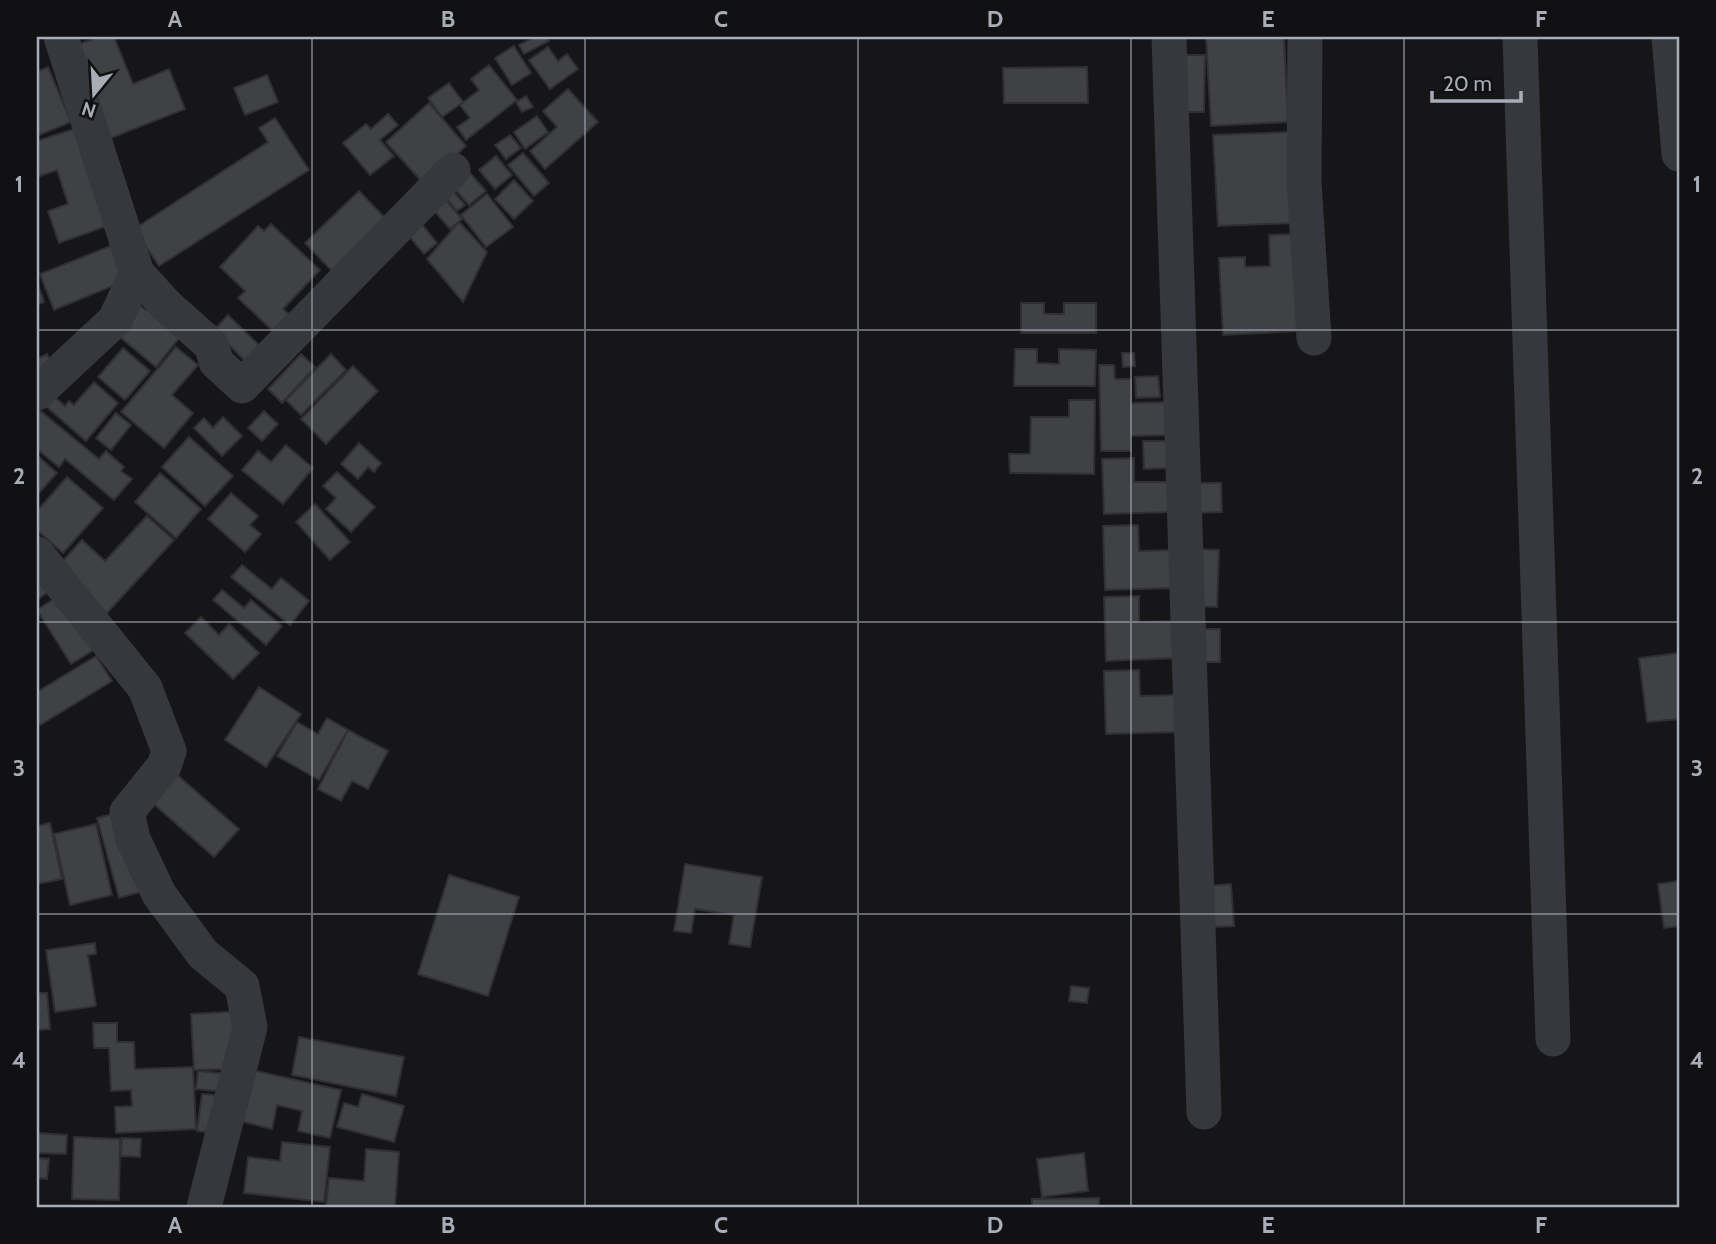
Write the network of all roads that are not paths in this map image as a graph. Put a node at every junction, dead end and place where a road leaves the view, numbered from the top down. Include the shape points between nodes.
1 (61, 37) edge
2 (1169, 37) edge
3 (1305, 37) edge
4 (1520, 37) edge
5 (1669, 37) edge
6 (1679, 154) edge
7 (453, 170) dead end
8 (137, 273) junction
9 (1314, 338) dead end
10 (37, 393) edge
11 (37, 554) edge
12 (1552, 1039) dead end
13 (1204, 1112) dead end
14 (204, 1207) edge

1 - 8 street
2 - 13 street
3 - 9 street via 1304,182
4 - 12 street
5 - 6 street
7 - 8 street via 242,386 216,362 212,346
8 - 10 street via 115,320
11 - 14 street via 145,688 169,751 164,766 127,812 133,838 159,894 203,954 242,986 250,1027

